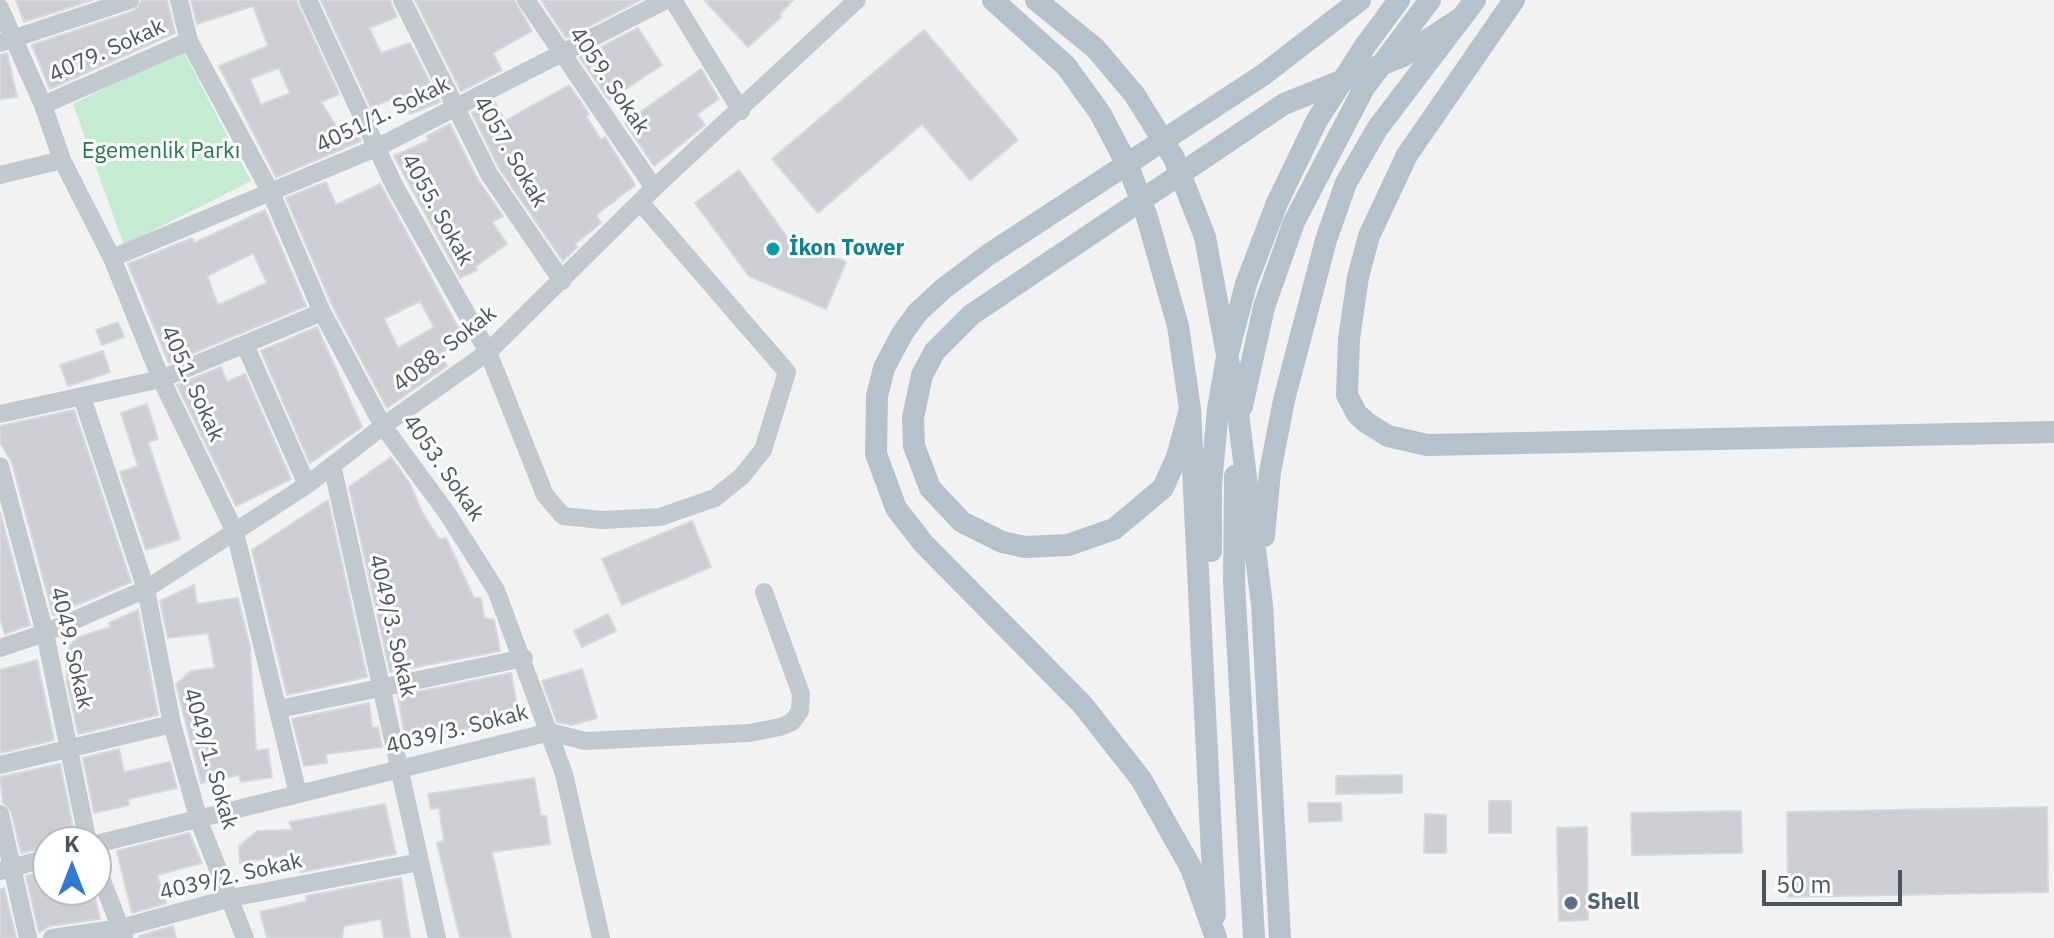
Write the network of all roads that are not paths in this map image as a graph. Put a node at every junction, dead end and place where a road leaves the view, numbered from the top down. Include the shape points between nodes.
1 (130, 0) edge
2 (179, 0) edge
3 (308, 0) edge
4 (402, 0) edge
5 (526, 0) edge
6 (666, 0) edge
7 (673, 0) edge
8 (857, 0) edge
9 (993, 0) edge
10 (1036, 0) edge
11 (1360, 0) edge
12 (1399, 0) edge
13 (1430, 0) edge
14 (1514, 0) edge
15 (0, 8) edge
16 (1468, 9) edge
17 (189, 41) junction
18 (8, 42) edge
19 (562, 55) junction
20 (43, 105) junction
21 (455, 107) junction
22 (741, 111) junction
23 (376, 148) junction
24 (62, 160) junction
25 (0, 175) edge
26 (654, 188) junction
27 (271, 193) junction
28 (640, 202) junction
29 (112, 258) junction
30 (562, 281) junction
31 (322, 312) junction
32 (245, 345) junction
33 (488, 352) junction
34 (161, 379) junction
35 (82, 397) junction
36 (1190, 409) junction
37 (0, 414) edge
38 (383, 426) junction
39 (2054, 432) edge
40 (332, 465) junction
41 (0, 466) edge
42 (307, 485) junction
43 (235, 532) junction
44 (146, 589) junction
45 (764, 592) dead end
46 (1262, 605) junction
47 (45, 633) junction
48 (0, 648) edge
49 (524, 658) junction
50 (381, 688) junction
51 (279, 709) junction
52 (172, 724) junction
53 (550, 732) junction
54 (68, 746) junction
55 (0, 765) edge
56 (400, 768) junction
57 (298, 794) junction
58 (0, 814) edge
59 (199, 821) junction
60 (85, 826) edge
61 (112, 840) edge
62 (32, 862) edge
63 (420, 862) junction
64 (6, 869) edge
65 (231, 898) junction
66 (112, 906) edge
67 (122, 933) edge
68 (28, 938) edge
69 (52, 938) edge
70 (245, 938) edge
71 (437, 938) edge
72 (601, 938) edge
73 (1216, 938) edge
74 (1230, 938) edge
75 (1254, 938) edge
76 (1280, 938) edge

1 - 18 street
2 - 17 street, 4053. Sokak
3 - 23 street, 4055. Sokak
4 - 21 street, 4057. Sokak
5 - 19 street, 4059. Sokak
6 - 19 street, 4051/1. Sokak
7 - 22 street
8 - 22 street, 4088. Sokak
9 - 36 main road via 1075,76 1129,168 1178,326
10 - 46 main road via 1122,77 1174,158 1198,214 1225,328
11 - 73 main road via 1263,75 968,270 909,324 880,381 876,454 909,528 1082,704 1141,779 1182,849
12 - 74 main road via 1339,84 1294,166 1249,276 1227,357 1211,485
13 - 75 main road via 1364,88 1316,174 1276,266 1244,393 1234,483 1234,582
14 - 39 main road via 1436,109 1374,222 1358,277 1349,339 1347,395 1357,414 1381,433 1427,445
15 - 18 street, 4051. Sokak
16 - 36 main road via 1403,56 1284,104 961,323 922,375 913,418 914,446 923,475 950,513 986,537 1025,547 1068,545 1098,537 1130,518 1163,488
16 - 46 main road via 1361,154 1330,227 1272,457
17 - 20 street, 4079. Sokak
17 - 27 street, 4053. Sokak
18 - 20 street, 4051. Sokak
19 - 21 street, 4051/1. Sokak
19 - 26 street, 4059. Sokak
20 - 24 street, 4051. Sokak
21 - 23 street, 4051/1. Sokak
21 - 30 street, 4057. Sokak via 489,174
22 - 26 street, 4088. Sokak
23 - 27 street, 4051/1. Sokak
23 - 33 street, 4055. Sokak
24 - 25 street
24 - 29 street, 4051. Sokak
26 - 28 street, 4088. Sokak
27 - 29 street, 4051/1. Sokak
27 - 31 street, 4053. Sokak
28 - 30 street, 4088. Sokak
28 - 33 street, 4055. Sokak via 787,372 763,450 742,476 715,498 660,517 563,516 545,495
29 - 34 street, 4051. Sokak
30 - 33 street, 4088. Sokak
31 - 32 street
31 - 38 street, 4053. Sokak
32 - 34 street
32 - 42 street
33 - 38 street, 4088. Sokak
34 - 35 street
34 - 43 street, 4051. Sokak
35 - 37 street
35 - 44 street, 4049/1. Sokak
36 - 73 main road
38 - 40 street, 4088. Sokak
38 - 49 street, 4053. Sokak via 496,590
40 - 42 street, 4088. Sokak
40 - 50 street, 4049/3. Sokak
41 - 47 street, 4049. Sokak
42 - 43 street, 4088. Sokak
43 - 44 street, 4088. Sokak
43 - 51 street, 4051. Sokak
44 - 47 street, 4088. Sokak
44 - 52 street, 4049/1. Sokak
45 - 53 street, 4039/3. Sokak via 801,694 800,711 792,722 749,733 585,741
46 - 76 main road
47 - 48 street, 4088. Sokak
47 - 54 street, 4049. Sokak
49 - 50 street
49 - 53 street, 4053. Sokak
50 - 51 street
50 - 56 street, 4049/3. Sokak
51 - 57 street, 4051. Sokak
52 - 54 street
52 - 59 street, 4049/1. Sokak
53 - 56 street, 4039/3. Sokak
53 - 72 street, 4053. Sokak
54 - 55 street
54 - 60 street, 4049. Sokak
56 - 57 street, 4039/3. Sokak
56 - 63 street, 4049/3. Sokak
57 - 59 street, 4039/3. Sokak
58 - 64 street
59 - 61 street, 4039/3. Sokak
59 - 65 street, 4049/1. Sokak
62 - 64 street
63 - 65 street, 4039/2. Sokak
63 - 71 street, 4049/3. Sokak
64 - 68 street
65 - 67 street, 4039/2. Sokak
65 - 70 street, 4049/1. Sokak
66 - 67 street
67 - 69 street, 4039/2. Sokak

